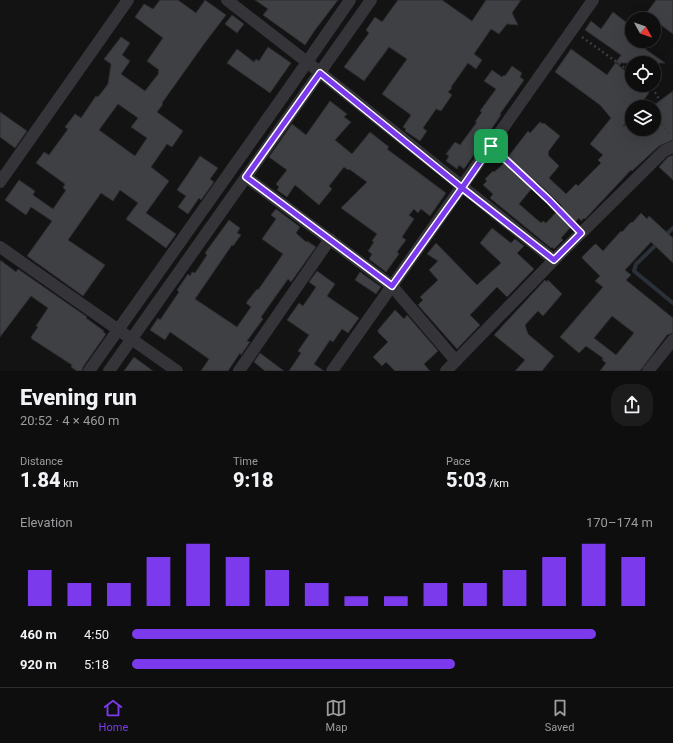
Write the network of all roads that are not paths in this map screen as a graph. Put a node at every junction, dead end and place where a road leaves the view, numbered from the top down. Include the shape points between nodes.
1 (128, 0) edge
2 (227, 0) edge
3 (350, 0) edge
4 (371, 0) edge
5 (593, 0) edge
6 (307, 62) junction
7 (320, 73) junction
8 (673, 147) edge
9 (246, 177) junction
10 (0, 182) edge
11 (462, 188) junction
12 (330, 239) junction
13 (0, 247) edge
14 (554, 260) junction
15 (392, 286) junction
16 (118, 330) junction
17 (131, 339) junction
18 (673, 340) edge
19 (456, 361) junction
20 (90, 371) edge
21 (109, 371) edge
22 (177, 371) edge
23 (239, 371) edge
24 (332, 371) edge
25 (446, 371) edge
26 (648, 371) edge

1 - 10 street
2 - 6 street
3 - 6 street
4 - 7 street
5 - 11 street
6 - 7 street
6 - 16 street
7 - 9 street
7 - 11 street
8 - 14 street via 664,151
9 - 12 street
9 - 17 street
11 - 14 street
11 - 15 street
12 - 15 street
12 - 23 street
13 - 16 street
14 - 19 street
15 - 19 street
15 - 24 street
16 - 17 street
16 - 20 street
17 - 21 street
17 - 22 street
18 - 26 street
19 - 25 street

